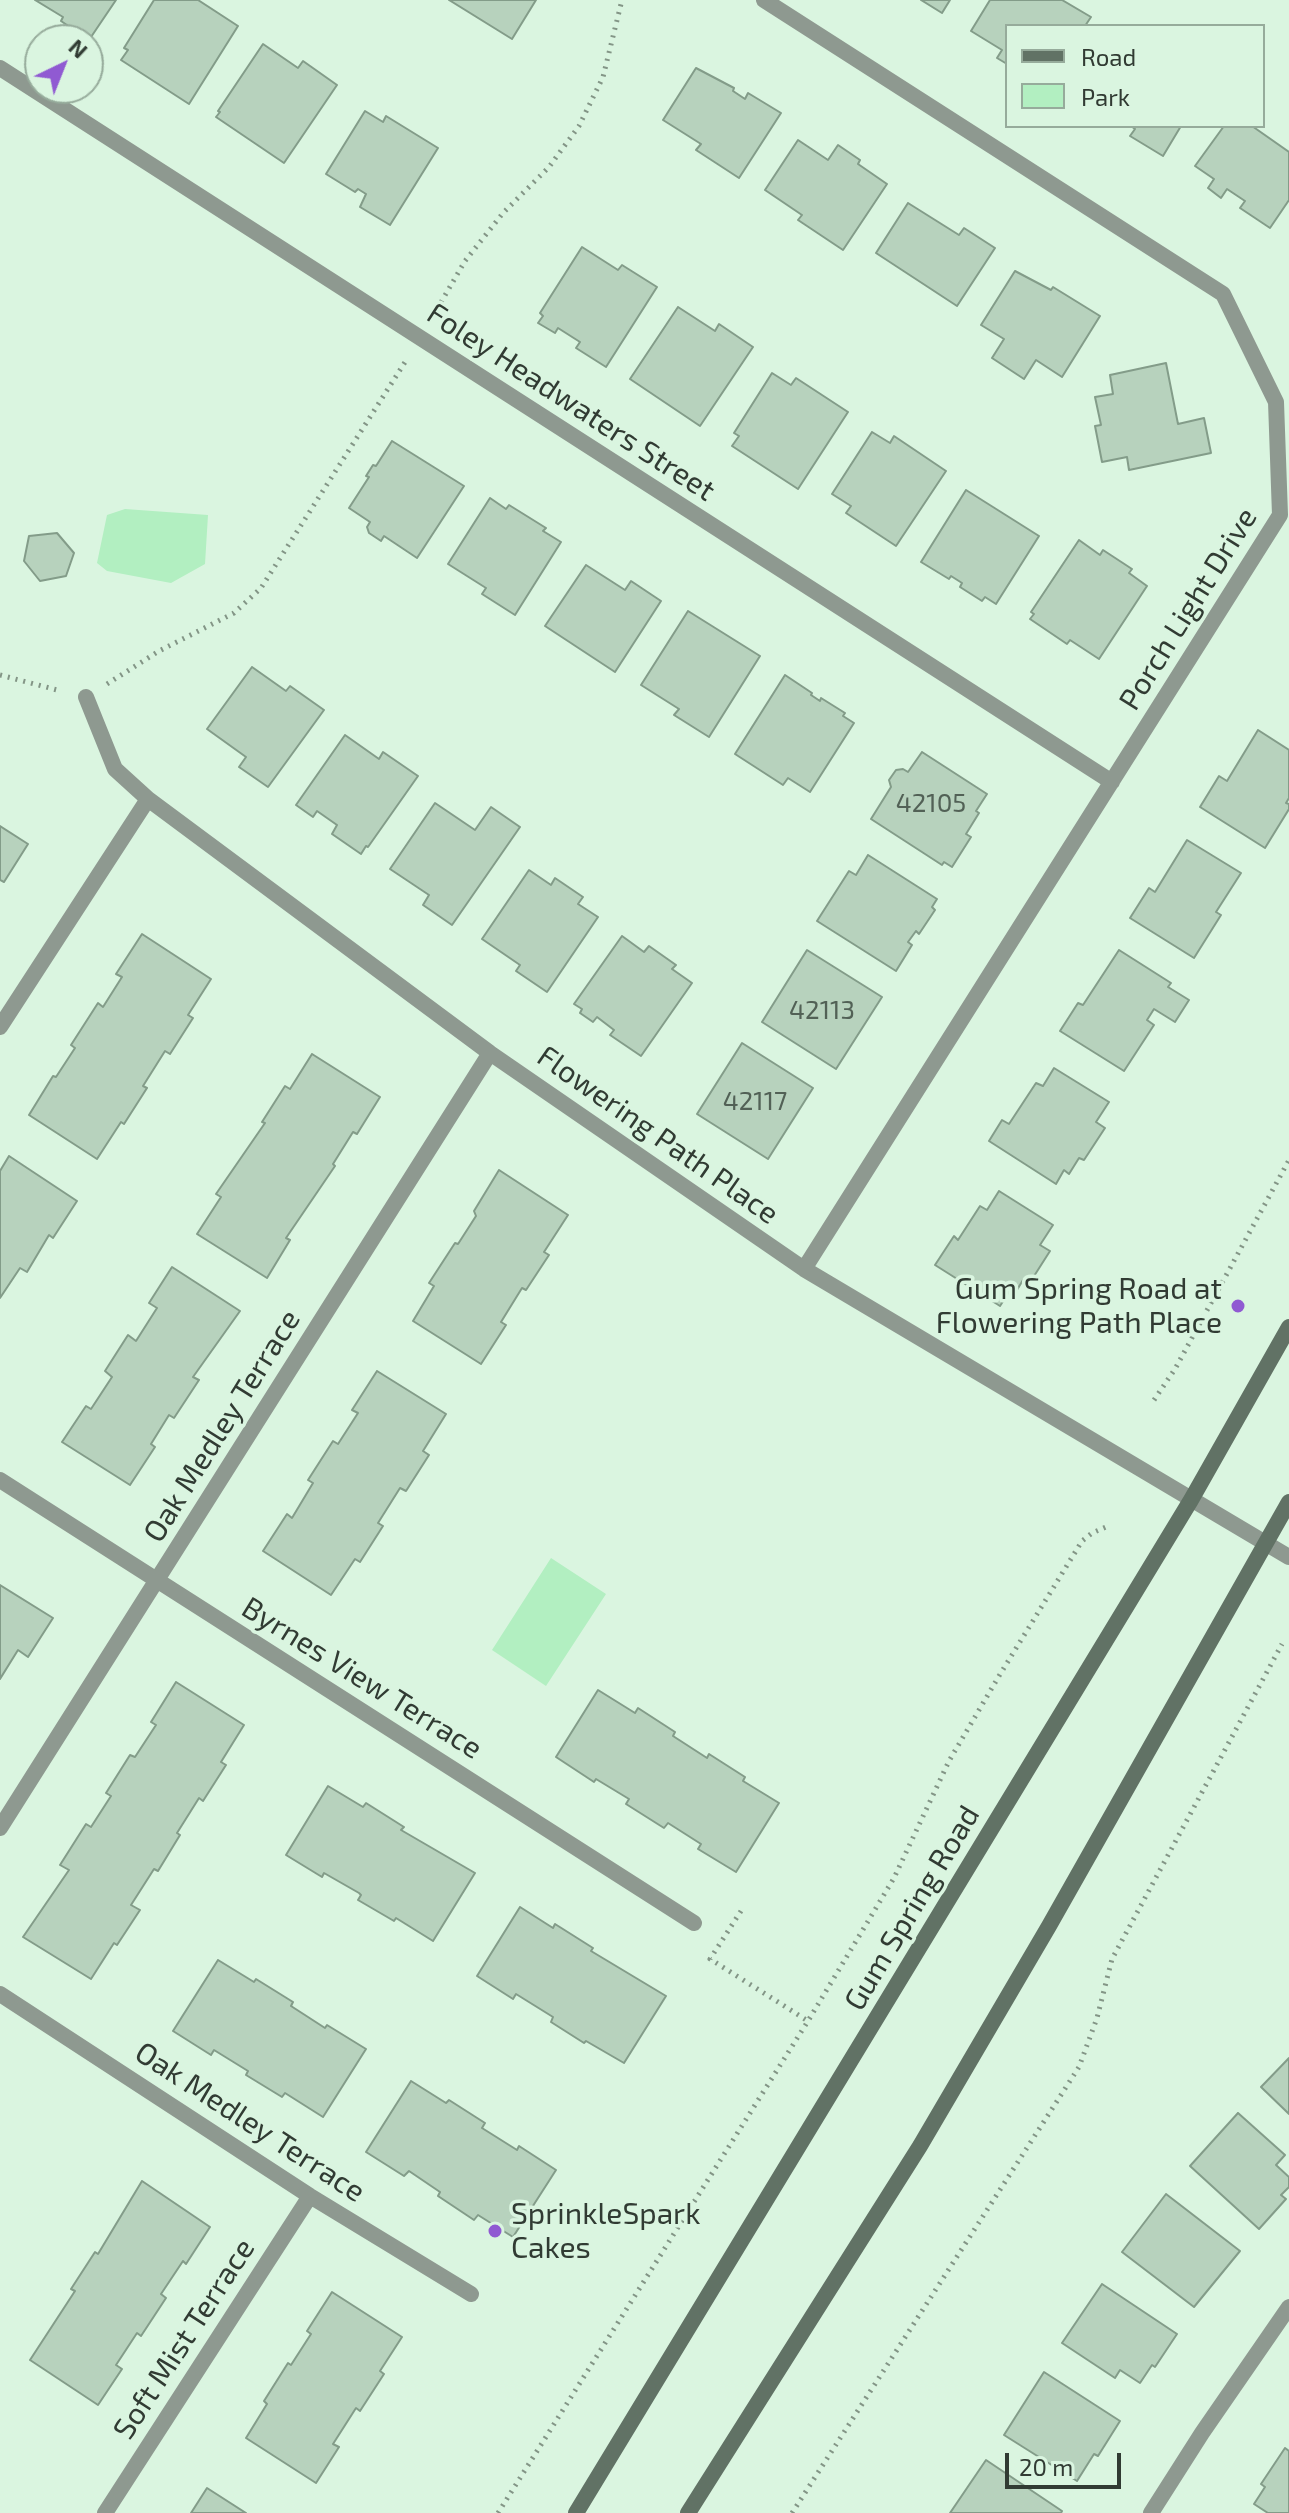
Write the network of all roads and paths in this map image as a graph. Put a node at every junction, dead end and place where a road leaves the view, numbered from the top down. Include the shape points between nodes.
1 (622, 0) edge
2 (764, 0) edge
3 (0, 68) edge
4 (420, 338) junction
5 (0, 675) edge
6 (86, 697) junction
7 (1112, 782) junction
8 (148, 799) junction
9 (0, 1027) edge
10 (490, 1053) junction
11 (1289, 1160) edge
12 (804, 1269) junction
13 (1289, 1327) edge
14 (1154, 1400) dead end
15 (0, 1480) edge
16 (1191, 1500) junction
17 (1289, 1502) edge
18 (1106, 1527) dead end
19 (1265, 1544) junction
20 (1289, 1557) edge
21 (157, 1581) junction
22 (1282, 1644) dead end
23 (0, 1828) edge
24 (741, 1911) dead end
25 (694, 1923) dead end
26 (0, 1994) edge
27 (808, 2021) junction
28 (310, 2196) junction
29 (471, 2294) dead end
30 (1289, 2307) edge
31 (105, 2513) edge
32 (498, 2513) edge
33 (576, 2513) edge
34 (688, 2513) edge
35 (792, 2513) edge
36 (1151, 2513) edge

1 - 4 path via 603,77 579,126 465,261
2 - 7 street, Porch Light Drive via 1223,294 1276,402 1280,515
3 - 4 street, Foley Headwaters Street
4 - 6 path via 261,588 234,613
4 - 7 street, Foley Headwaters Street
5 - 6 path
6 - 8 street, Flowering Path Place via 115,769
7 - 12 street, Porch Light Drive
8 - 9 street
8 - 10 street, Flowering Path Place
10 - 12 street, Flowering Path Place
10 - 21 street, Oak Medley Terrace
11 - 14 path
12 - 16 street, Flowering Path Place
13 - 16 main road, Gum Spring Road
15 - 21 street, Byrnes View Terrace
16 - 19 street, Flowering Path Place
16 - 33 main road, Gum Spring Road
17 - 19 main road
18 - 27 path via 1082,1541 999,1676 949,1761 894,1878
19 - 20 street, Flowering Path Place
19 - 34 main road via 920,2146
21 - 23 street, Oak Medley Terrace
21 - 25 street, Byrnes View Terrace
22 - 35 path via 1112,1959 1079,2067
24 - 27 path via 710,1959
26 - 28 street, Oak Medley Terrace
27 - 32 path
28 - 29 street, Oak Medley Terrace
28 - 31 street, Soft Mist Terrace
30 - 36 street

